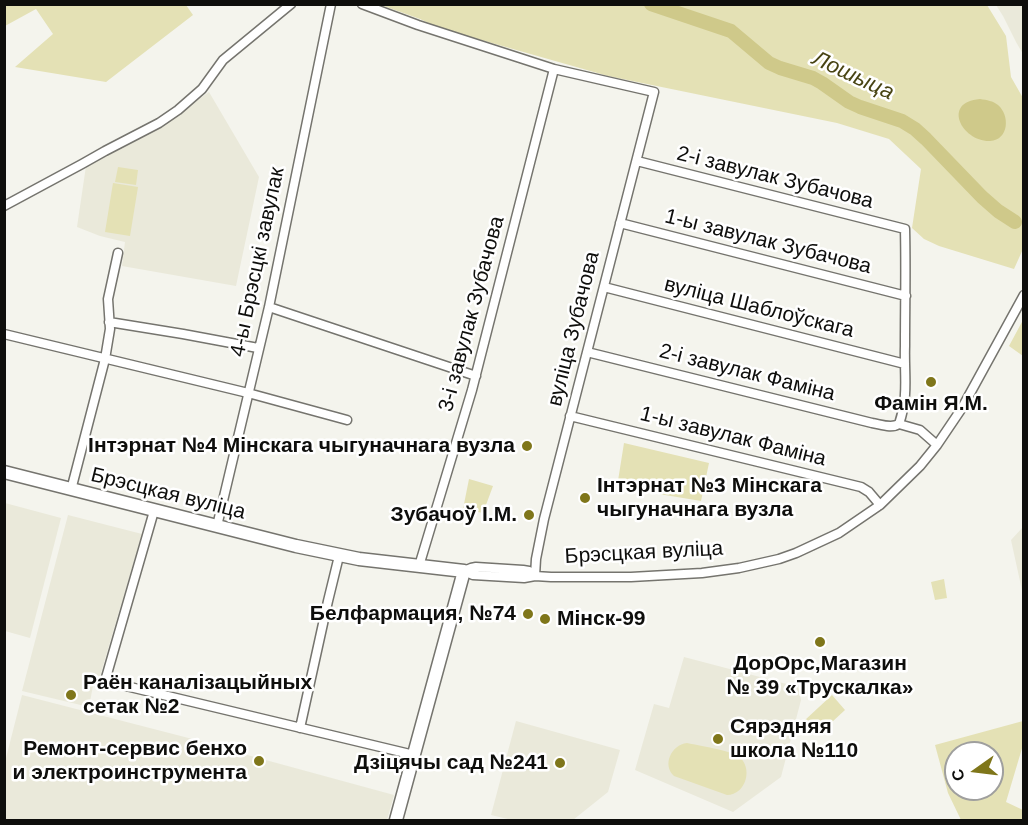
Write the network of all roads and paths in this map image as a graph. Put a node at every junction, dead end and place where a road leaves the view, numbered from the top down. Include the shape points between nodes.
1 (291, 4) edge
2 (331, 4) edge
3 (362, 4) edge
4 (554, 69) junction
5 (637, 161) junction
6 (4, 206) edge
7 (620, 224) junction
8 (118, 253) dead end
9 (604, 287) junction
10 (1023, 295) edge
11 (906, 296) junction
12 (269, 307) junction
13 (109, 322) junction
14 (4, 334) edge
15 (258, 348) junction
16 (587, 352) junction
17 (105, 359) junction
18 (905, 364) junction
19 (476, 376) junction
20 (248, 393) junction
21 (570, 416) junction
22 (348, 420) dead end
23 (899, 424) junction
24 (937, 446) junction
25 (4, 472) edge
26 (70, 490) junction
27 (880, 505) junction
28 (154, 511) junction
29 (216, 526) junction
30 (339, 556) junction
31 (420, 566) junction
32 (465, 571) junction
33 (535, 576) junction
34 (300, 728) junction
35 (414, 755) junction
36 (396, 820) edge

1 - 6 street via 223,60 202,89 178,110
2 - 12 street, 4-ы Брэсцкі завулак
3 - 4 street
4 - 5 street, вуліца Зубачова via 654,92
4 - 19 street, 3-і завулак Зубачова
5 - 7 street, вуліца Зубачова
5 - 11 street, 2-і завулак Зубачова via 905,229
7 - 9 street, вуліца Зубачова
7 - 11 street, 1-ы завулак Зубачова
8 - 13 street via 108,299
9 - 16 street, вуліца Зубачова
9 - 18 street, вуліца Шаблоўскага
10 - 24 street, Брэсцкая вуліца
11 - 18 street
12 - 15 street, 4-ы Брэсцкі завулак
12 - 19 street
13 - 15 street
13 - 17 street
14 - 17 street
15 - 20 street, 4-ы Брэсцкі завулак
16 - 21 street, вуліца Зубачова
16 - 23 street, 2-і завулак Фаміна via 872,423
17 - 20 street
17 - 26 street
18 - 23 street via 906,392
19 - 31 street, 3-і завулак Зубачова
20 - 22 street
20 - 29 street, 4-ы Брэсцкі завулак
21 - 27 street, 1-ы завулак Фаміна via 861,487
21 - 33 street, вуліца Зубачова via 544,519
23 - 24 street via 920,430
24 - 27 street, Брэсцкая вуліца
25 - 26 street, Брэсцкая вуліца
26 - 28 street, Брэсцкая вуліца
27 - 33 street, Брэсцкая вуліца via 839,533 796,553 739,568 642,577
28 - 29 street, Брэсцкая вуліца
28 - 34 street via 105,681
29 - 30 street, Брэсцкая вуліца
30 - 31 street, Брэсцкая вуліца
30 - 34 street
31 - 32 street, Брэсцкая вуліца
32 - 33 street, Брэсцкая вуліца via 476,567 523,570
32 - 35 street
34 - 35 street
35 - 36 street

